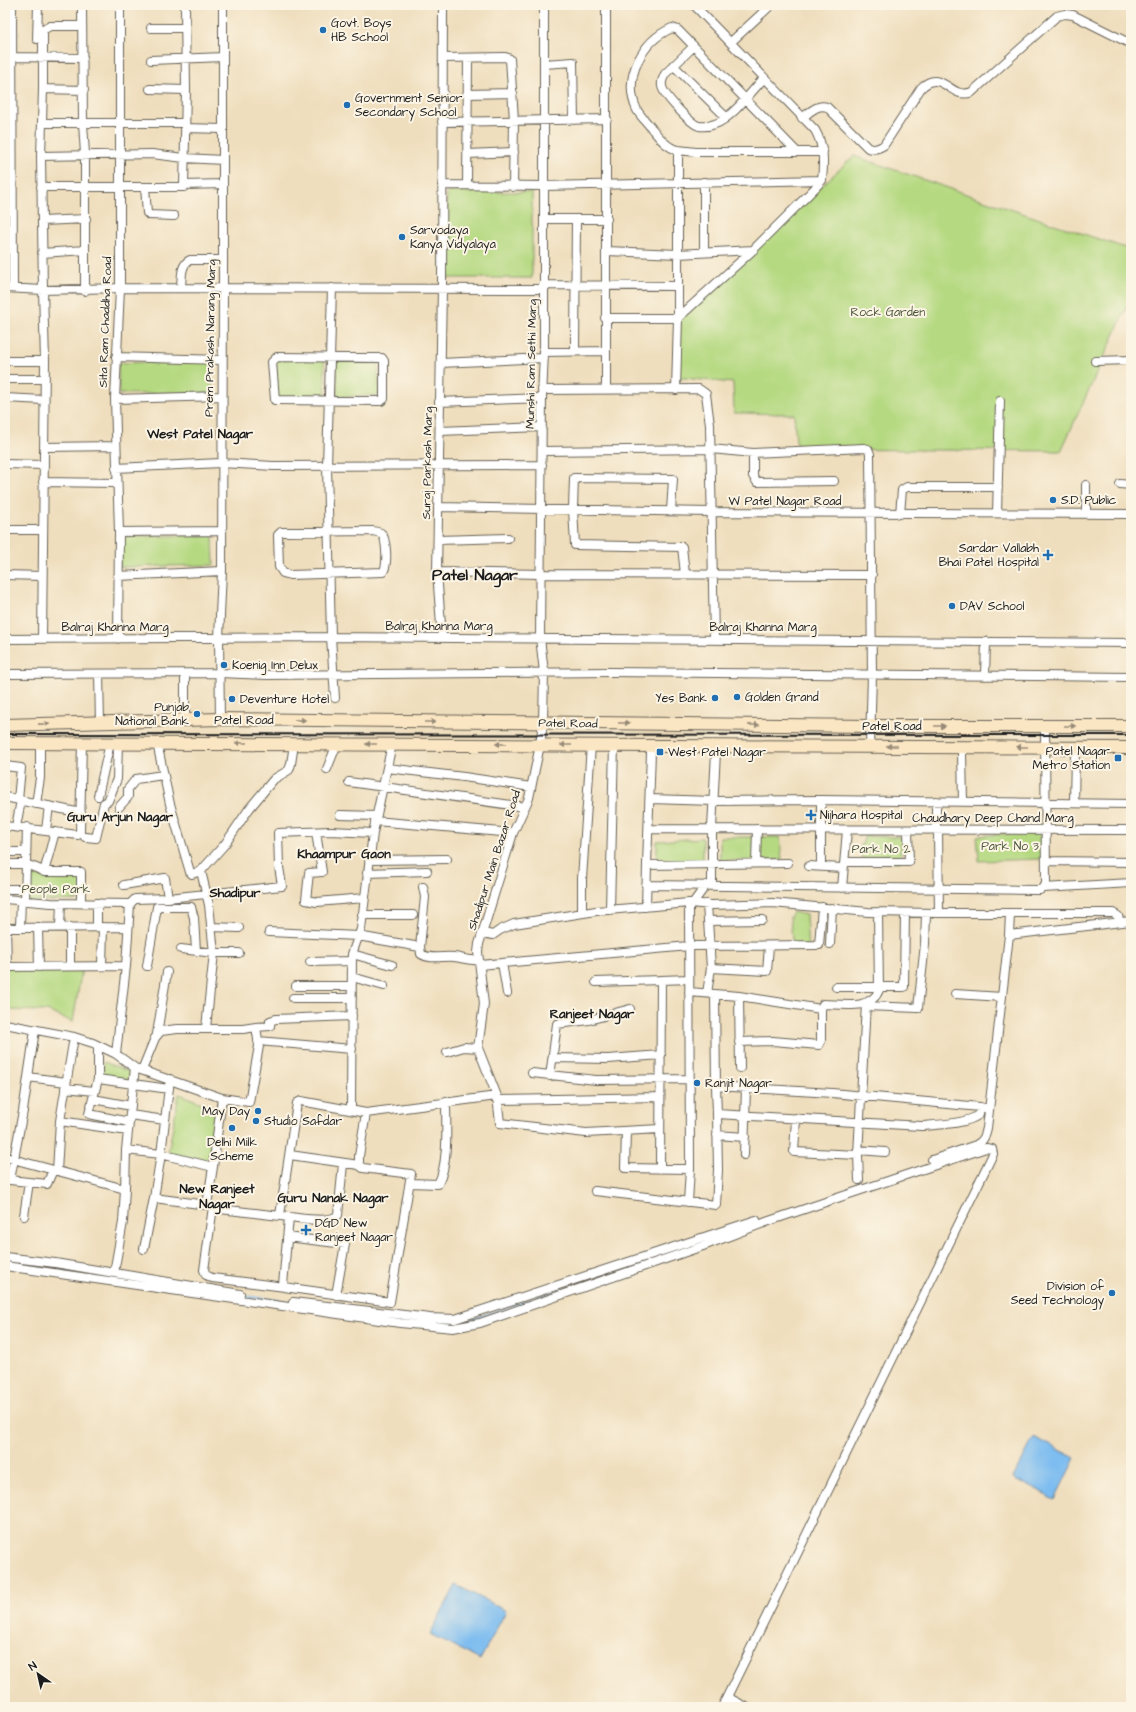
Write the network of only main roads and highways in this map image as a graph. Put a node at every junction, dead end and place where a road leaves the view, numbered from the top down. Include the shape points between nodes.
1 (5, 725) edge
2 (1131, 726) edge
3 (5, 743) edge
4 (1131, 748) edge

1 -> 2 main road, Patel Road via 220,719
4 -> 3 main road, Patel Road

